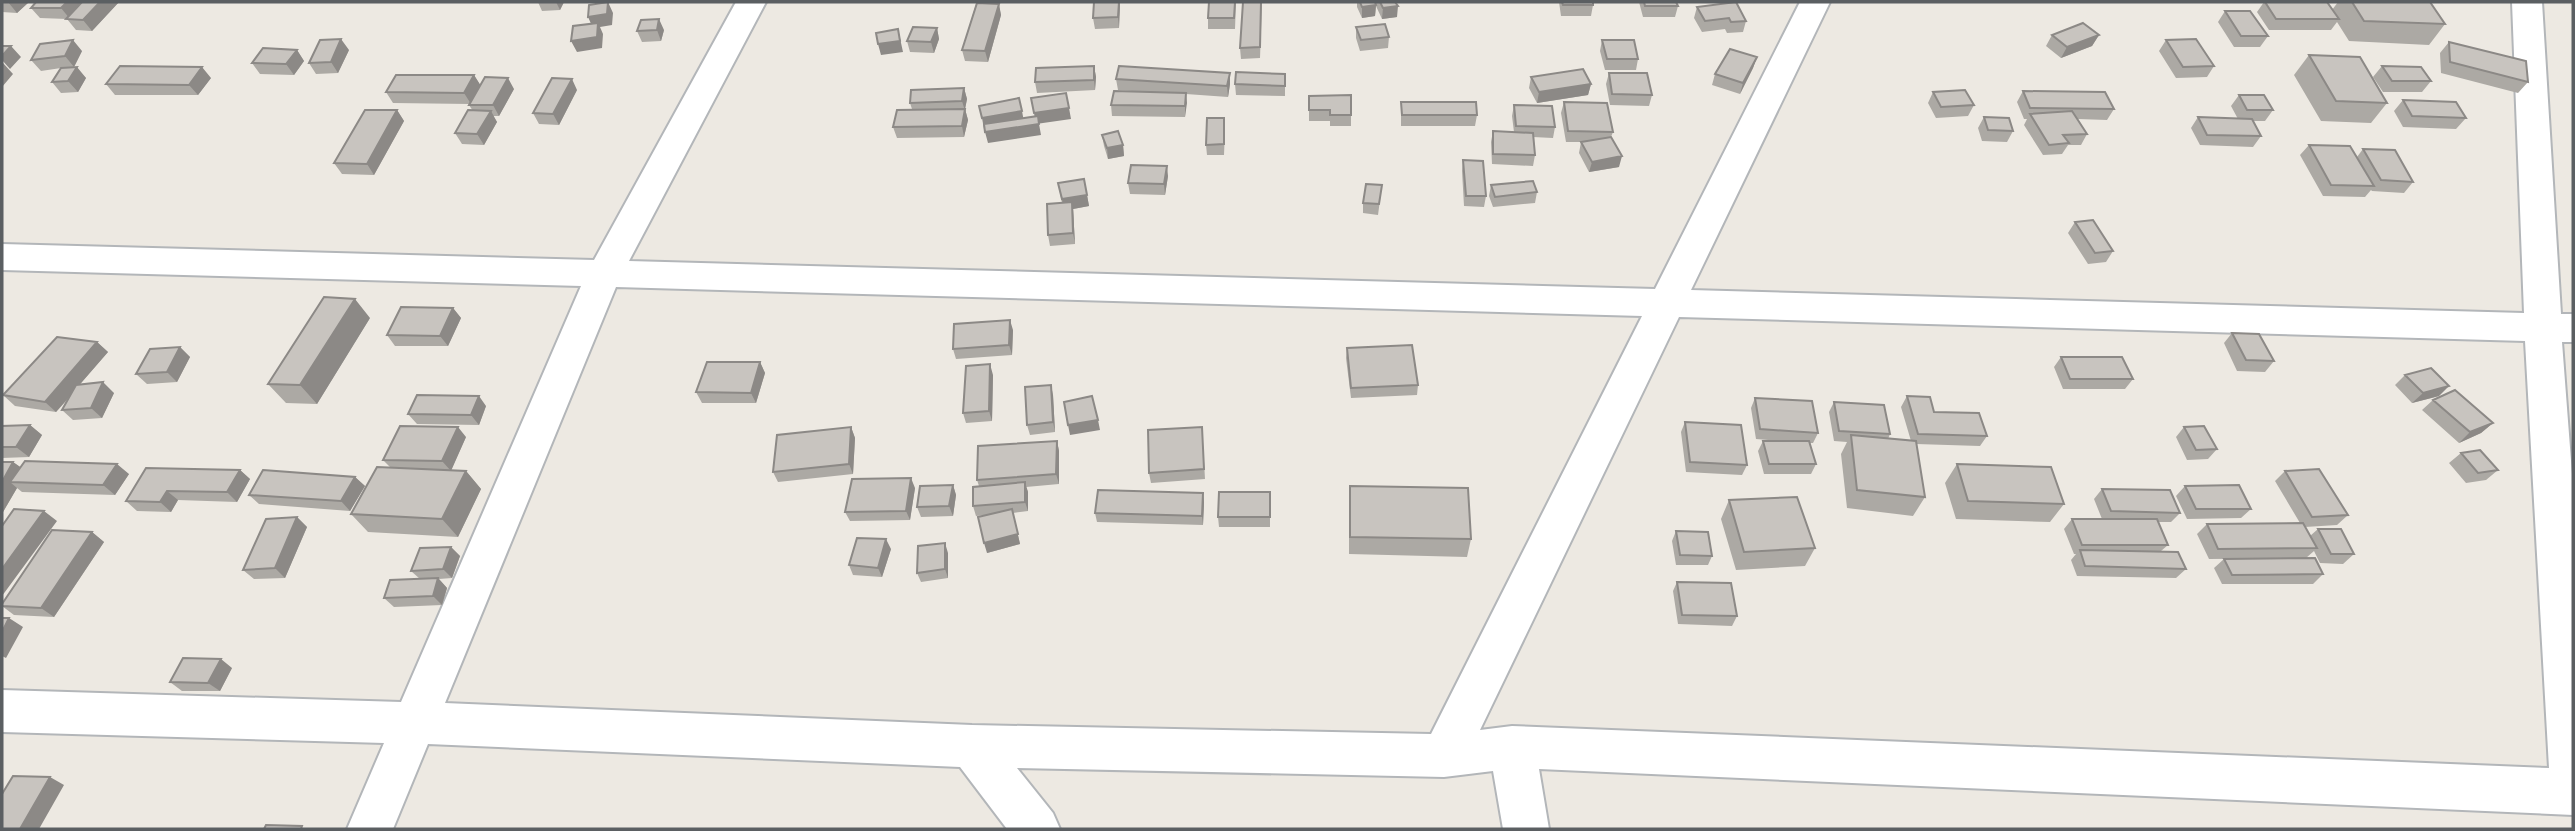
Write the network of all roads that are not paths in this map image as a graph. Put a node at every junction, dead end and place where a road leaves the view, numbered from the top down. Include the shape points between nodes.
1 (751, 2) edge
2 (1815, 2) edge
3 (2527, 2) edge
4 (2, 257) edge
5 (604, 274) junction
6 (1667, 303) junction
7 (2558, 328) edge
8 (2, 711) edge
9 (413, 723) junction
10 (972, 746) junction
11 (1512, 747) junction
12 (1444, 756) junction
13 (2573, 791) edge
14 (370, 829) edge
15 (1036, 829) edge
16 (1526, 829) edge

1 - 5 street
2 - 6 street
3 - 7 street
4 - 5 street
5 - 6 street
5 - 9 street
6 - 7 street
6 - 12 street
7 - 13 street
8 - 9 street
9 - 10 street
9 - 14 street
10 - 12 street
10 - 15 street
11 - 12 street
11 - 13 street
11 - 16 street

